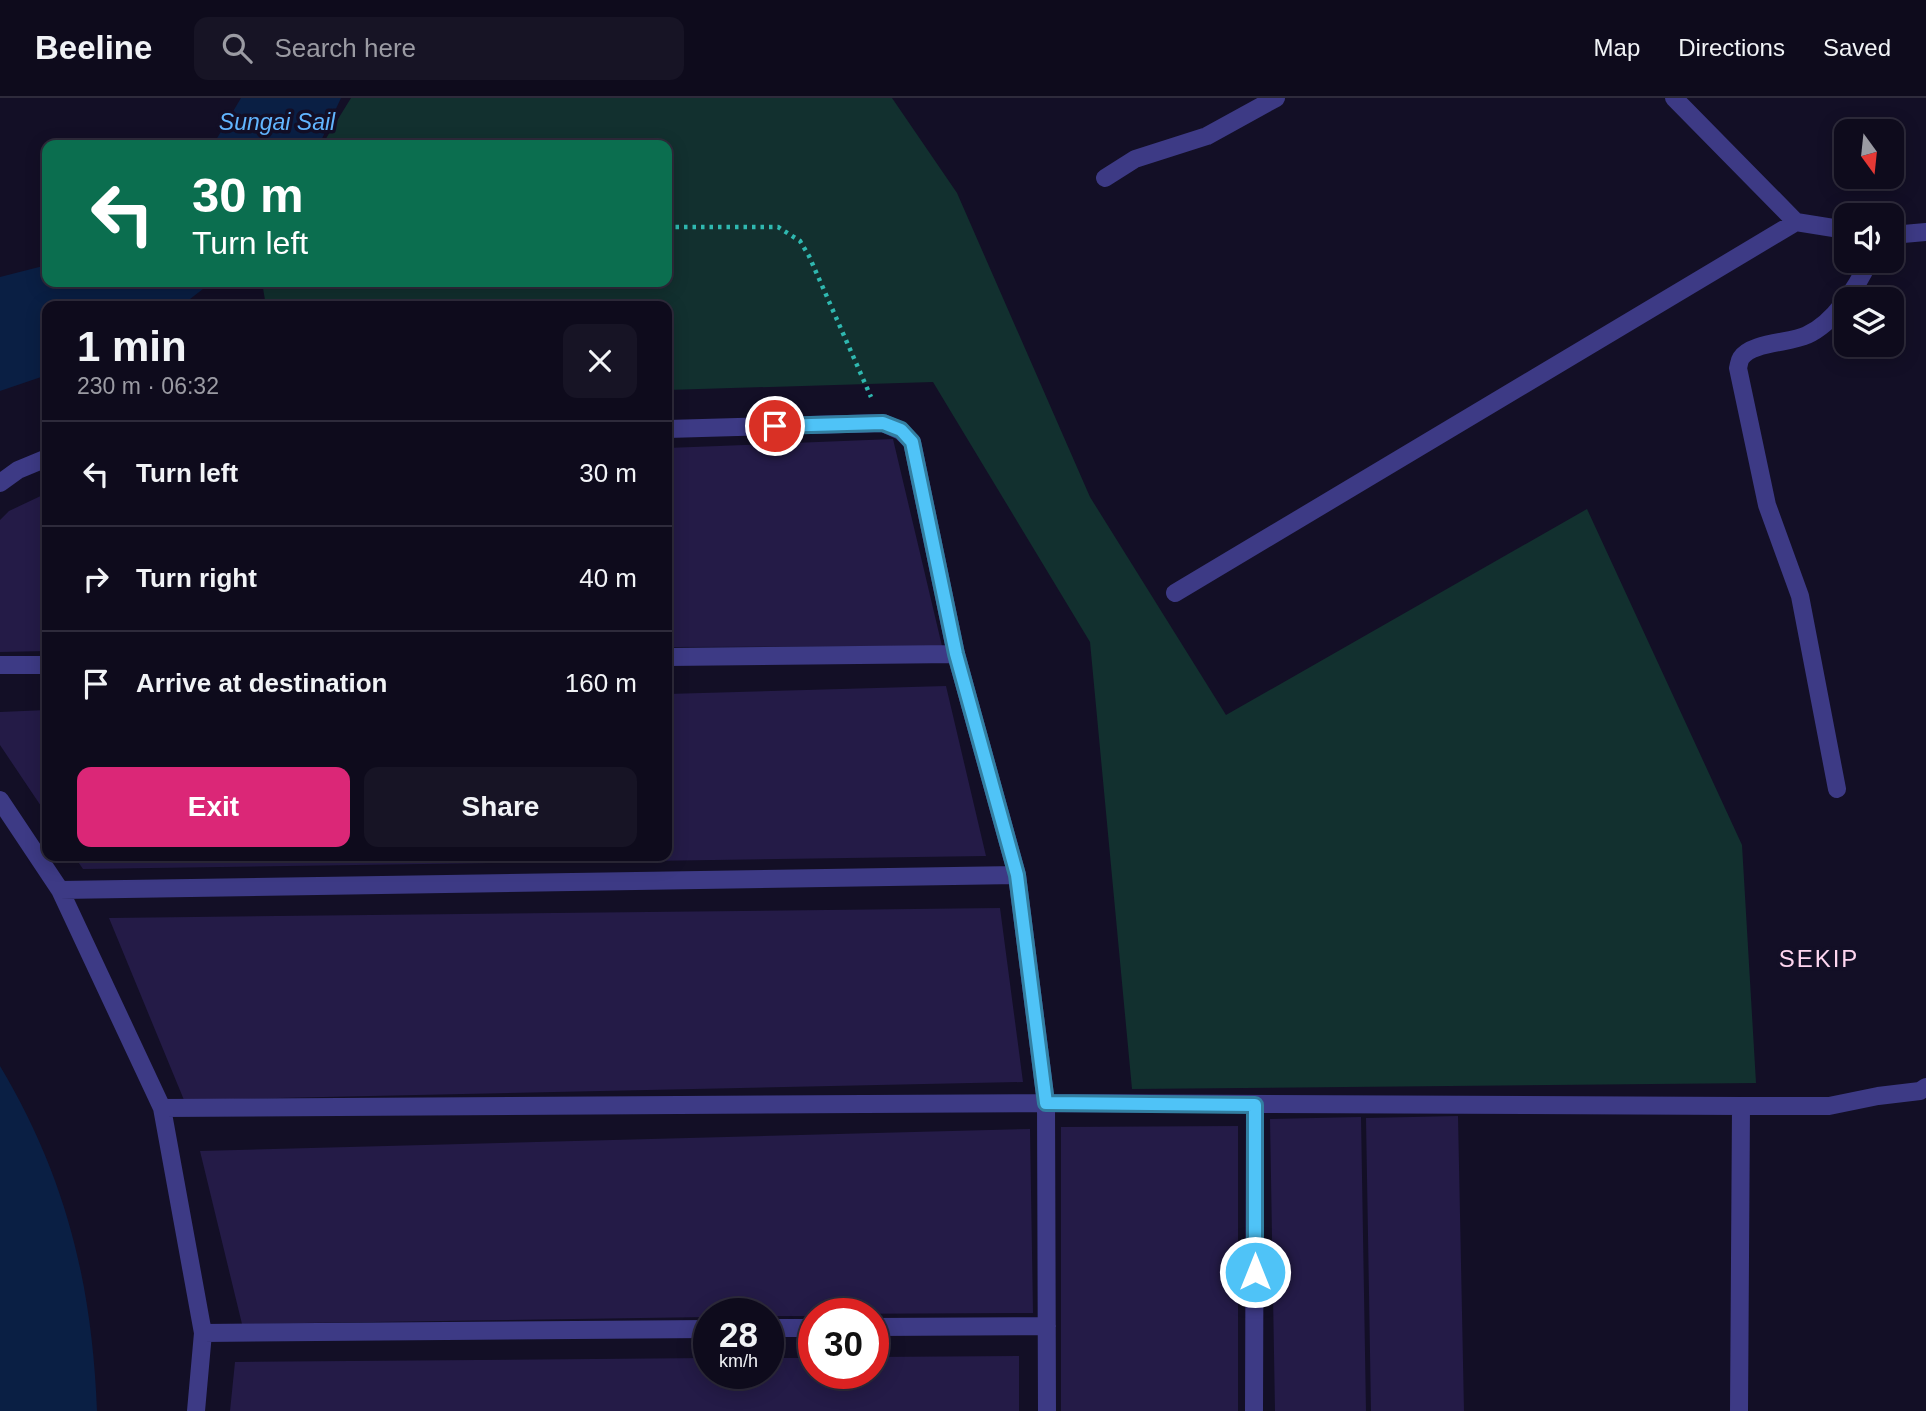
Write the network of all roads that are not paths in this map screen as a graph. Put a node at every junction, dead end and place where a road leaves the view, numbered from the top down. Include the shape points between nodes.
1 (1276, 98) edge
2 (1674, 98) edge
3 (1105, 178) dead end
4 (1796, 222) junction
5 (1834, 228) edge
6 (1926, 232) edge
7 (1904, 234) edge
8 (1864, 273) edge
9 (672, 429) edge
10 (42, 460) edge
11 (0, 483) edge
12 (1175, 593) dead end
13 (956, 654) junction
14 (672, 657) edge
15 (0, 665) edge
16 (42, 665) edge
17 (1837, 789) dead end
18 (0, 800) edge
19 (1017, 875) junction
20 (60, 890) junction
21 (1926, 1087) edge
22 (1046, 1103) junction
23 (1255, 1105) junction
24 (1741, 1106) junction
25 (162, 1108) junction
26 (1047, 1326) junction
27 (889, 1327) edge
28 (693, 1329) edge
29 (203, 1333) junction
30 (196, 1411) edge
31 (1047, 1411) edge
32 (1255, 1411) edge
33 (1739, 1411) edge

1 - 3 street via 1207,136 1135,159
2 - 4 street
4 - 5 street
4 - 12 street
6 - 7 street
8 - 17 street via 1831,318 1807,335 1749,351 1738,368 1767,505 1800,596
9 - 13 street via 883,423 901,430 912,442
10 - 11 street
13 - 14 street
13 - 19 street
15 - 16 street
18 - 20 street
19 - 20 street
19 - 22 street
20 - 25 street
21 - 24 street via 1829,1106
22 - 23 street
22 - 25 street
22 - 26 street
23 - 24 street
23 - 32 street
24 - 33 street
25 - 29 street
26 - 27 street
26 - 31 street
28 - 29 street
29 - 30 street

